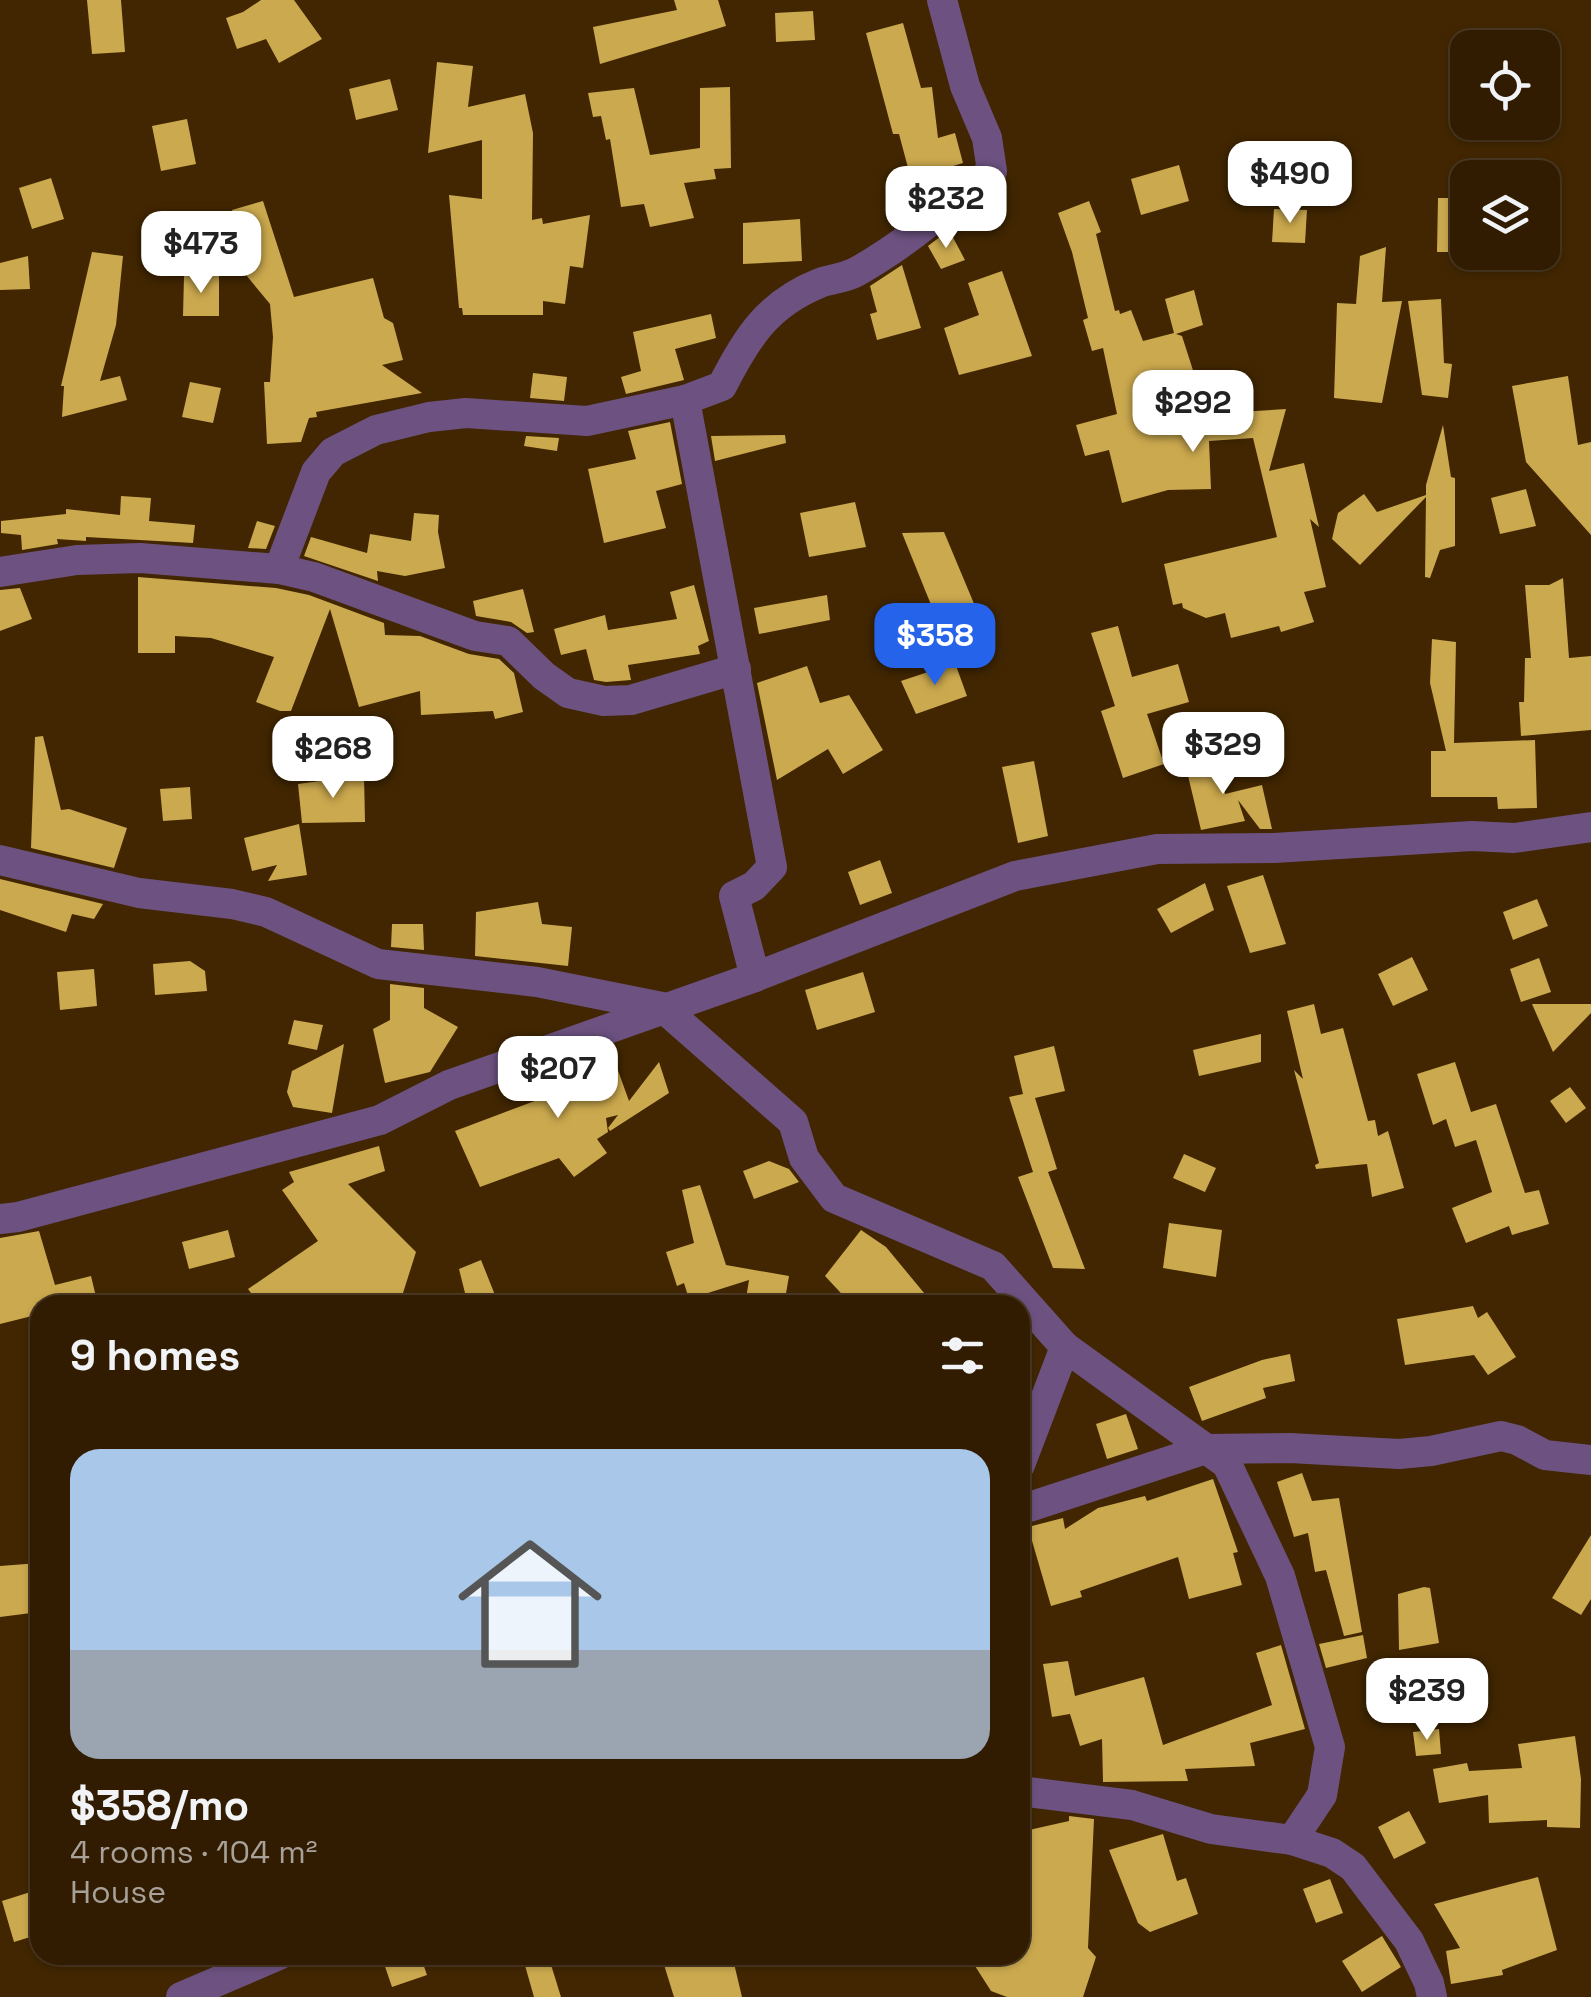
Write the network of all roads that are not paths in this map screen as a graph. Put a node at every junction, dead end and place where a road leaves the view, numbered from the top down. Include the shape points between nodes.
1 (942, 0) edge
2 (685, 400) junction
3 (279, 569) junction
4 (0, 572) edge
5 (736, 669) junction
6 (1591, 827) edge
7 (0, 860) edge
8 (755, 976) junction
9 (662, 1007) junction
10 (0, 1219) edge
11 (1018, 1295) edge
12 (1030, 1309) edge
13 (1064, 1348) junction
14 (1030, 1438) edge
15 (1206, 1449) junction
16 (1591, 1460) edge
17 (1030, 1507) edge
18 (1030, 1792) edge
19 (1292, 1840) junction
20 (256, 1965) edge
21 (181, 1997) edge
22 (1432, 1997) edge

1 - 2 street via 992,171 854,273 779,304 746,339 722,386
2 - 3 street via 587,421 429,417 351,440 316,472
2 - 5 street
3 - 4 street via 140,558
3 - 5 street via 475,636 508,641 568,693 604,701 631,700
5 - 8 street via 772,867 734,896
6 - 8 street via 1514,838 1157,849 1015,876
7 - 9 street via 140,893 266,912 378,964 536,982
8 - 9 street
9 - 10 street via 449,1085 380,1120
9 - 11 street via 793,1122 804,1158 834,1198 993,1266
12 - 13 street
13 - 14 street
13 - 15 street
15 - 16 street via 1399,1454 1501,1436 1545,1454
15 - 17 street
15 - 19 street via 1226,1464 1280,1576 1330,1747 1322,1795
18 - 19 street via 1132,1805 1211,1829
19 - 22 street via 1353,1867 1409,1941
20 - 21 street

